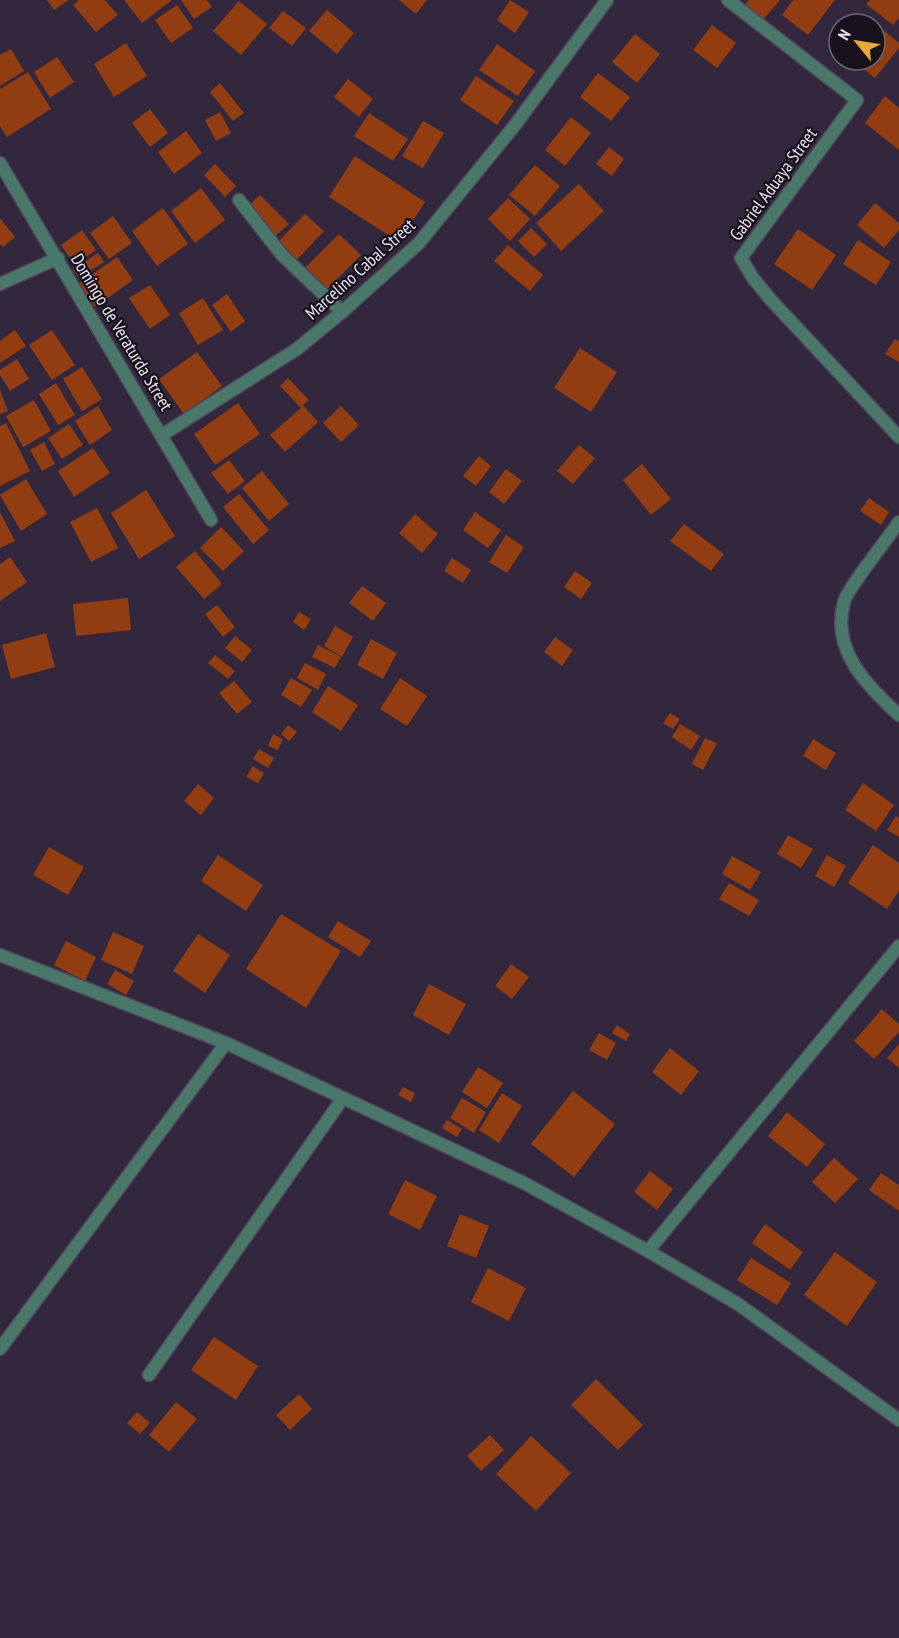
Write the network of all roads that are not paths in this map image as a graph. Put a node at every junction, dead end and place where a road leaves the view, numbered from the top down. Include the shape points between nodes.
1 (607, 0) edge
2 (728, 0) edge
3 (0, 162) edge
4 (238, 200) dead end
5 (58, 258) junction
6 (0, 284) edge
7 (342, 312) junction
8 (162, 435) junction
9 (899, 437) edge
10 (211, 520) dead end
11 (899, 522) edge
12 (899, 715) edge
13 (899, 946) edge
14 (0, 955) edge
15 (226, 1043) junction
16 (343, 1098) junction
17 (648, 1251) junction
18 (0, 1349) edge
19 (149, 1375) dead end
20 (899, 1420) edge

1 - 7 street, Marcelino Cabal Street via 515,125 419,243
2 - 9 street, Gabriel Aduaya Street via 857,100 741,258 770,299
3 - 5 street, Domingo de Veraturda Street
4 - 7 street via 282,255
5 - 6 street
5 - 8 street, Domingo de Veraturda Street
7 - 8 street, Marcelino Cabal Street via 297,349
8 - 10 street, Domingo de Veraturda Street
11 - 12 street via 844,601 842,645 870,688
13 - 17 street
14 - 15 street
15 - 16 street
15 - 18 street
16 - 17 street via 524,1183
16 - 19 street
17 - 20 street via 738,1304

